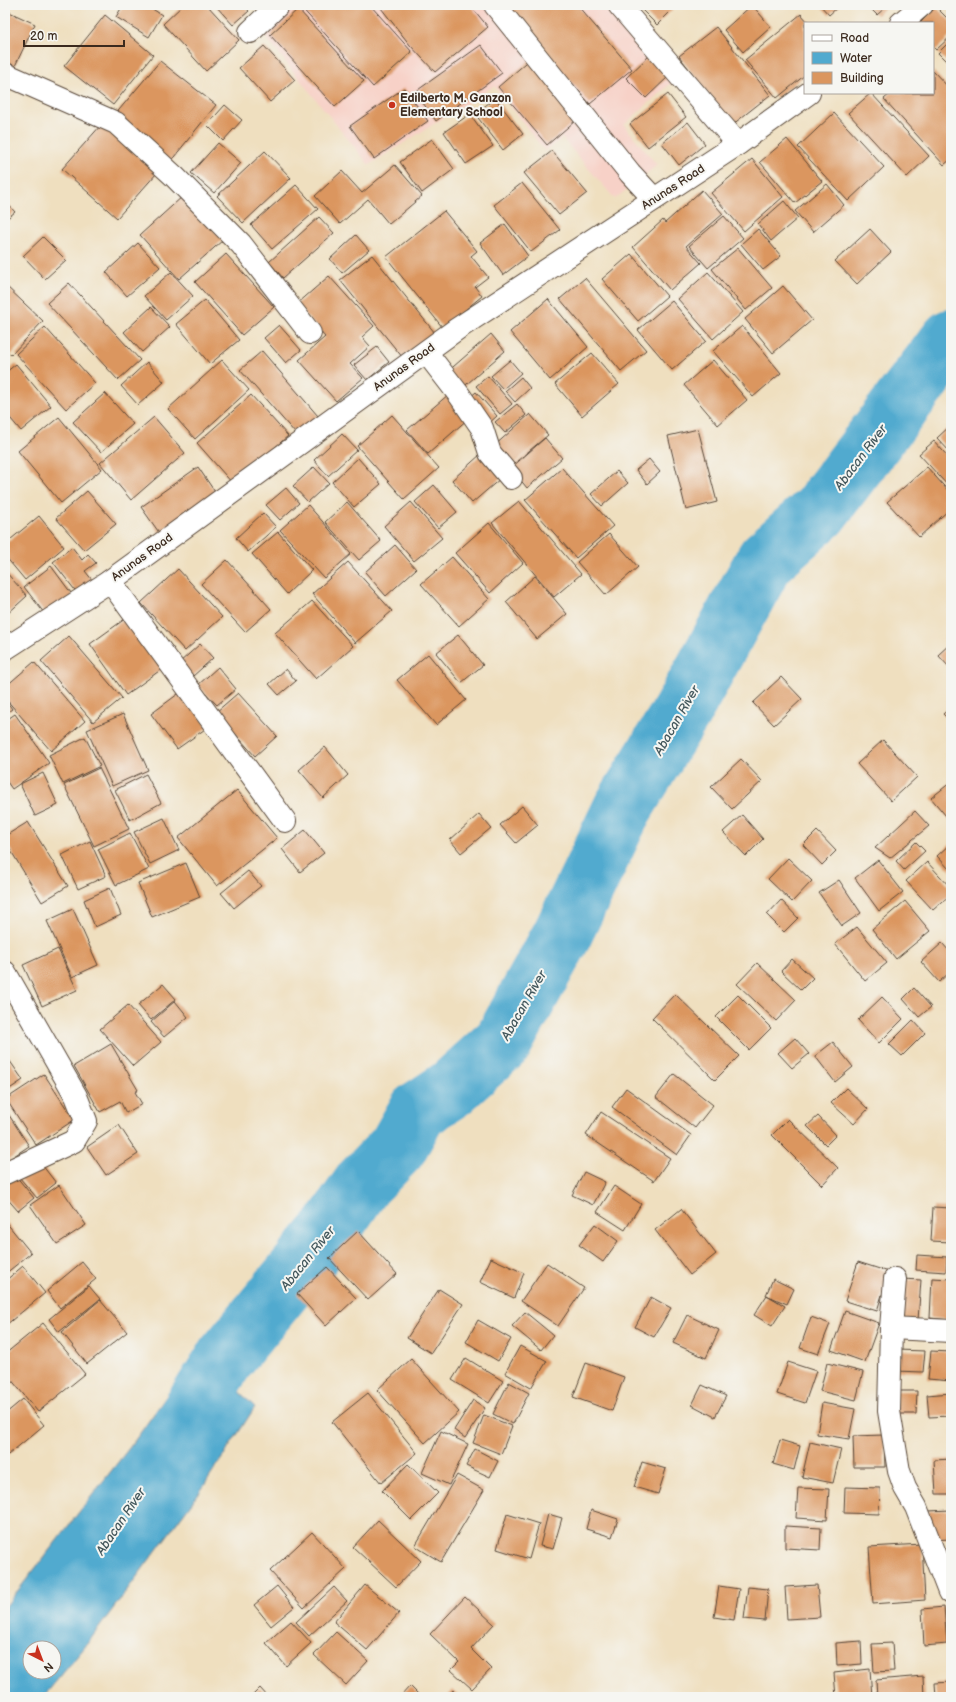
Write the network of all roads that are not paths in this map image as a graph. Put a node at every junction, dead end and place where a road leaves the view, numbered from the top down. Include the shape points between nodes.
1 (278, 5) edge
2 (495, 5) edge
3 (619, 5) edge
4 (922, 5) edge
5 (902, 22) edge
6 (250, 32) dead end
7 (5, 74) edge
8 (808, 94) edge
9 (738, 144) junction
10 (654, 199) junction
11 (310, 333) dead end
12 (426, 352) junction
13 (511, 478) dead end
14 (110, 581) junction
15 (5, 649) edge
16 (285, 821) dead end
17 (5, 972) edge
18 (5, 1173) edge
19 (895, 1279) dead end
20 (890, 1328) junction
21 (951, 1331) edge
22 (951, 1592) edge

1 - 6 street
2 - 10 street via 630,173
3 - 9 street
4 - 5 street
7 - 11 street via 116,123 174,176 241,244
8 - 9 street, Anunas Road
9 - 10 street, Anunas Road
10 - 12 street, Anunas Road
12 - 13 street via 482,428 490,453
12 - 14 street, Anunas Road
14 - 15 street, Anunas Road
14 - 16 street
17 - 18 street via 76,1096 86,1121 74,1141
19 - 20 street
20 - 21 street
20 - 22 street via 888,1411 899,1471

